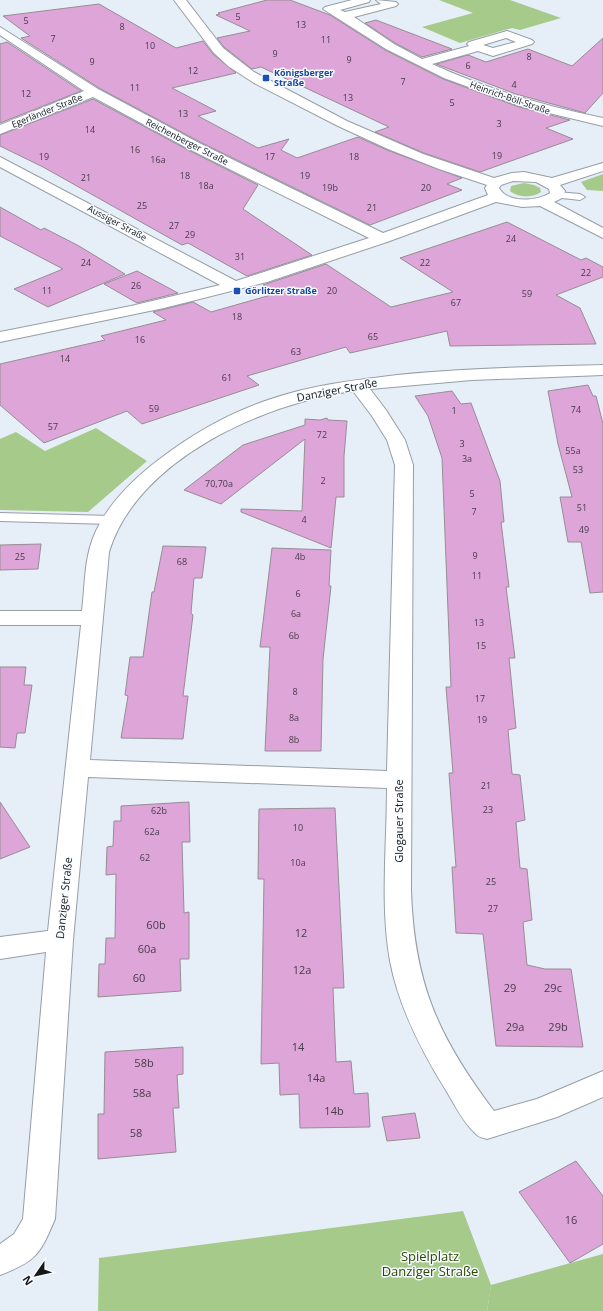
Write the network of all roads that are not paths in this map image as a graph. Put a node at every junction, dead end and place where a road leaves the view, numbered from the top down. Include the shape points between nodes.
1 (180, 0) edge
2 (365, 0) edge
3 (381, 0) edge
4 (346, 16) junction
5 (0, 30) edge
6 (480, 47) dead end
7 (421, 63) junction
8 (94, 92) junction
9 (603, 122) edge
10 (0, 130) edge
11 (0, 161) edge
12 (603, 167) edge
13 (554, 189) junction
14 (497, 190) junction
15 (580, 197) dead end
16 (543, 202) junction
17 (603, 234) edge
18 (382, 239) junction
19 (233, 286) junction
20 (0, 337) edge
21 (603, 370) edge
22 (357, 384) junction
23 (0, 517) edge
24 (111, 520) junction
25 (0, 618) edge
26 (93, 618) junction
27 (78, 768) junction
28 (398, 780) junction
29 (60, 940) junction
30 (0, 948) edge
31 (603, 1083) edge
32 (0, 1260) edge

1 - 14 street via 225,56 257,80 364,133
2 - 4 street, Heinrich-Böll-Straße via 329,9
3 - 4 street via 392,4
4 - 7 street, Heinrich-Böll-Straße via 388,46
5 - 8 street, Reichenberger Straße
6 - 7 street
7 - 9 street, Heinrich-Böll-Straße via 514,101 559,114
8 - 10 street, Egerländer Straße
8 - 18 street, Reichenberger Straße via 208,153
11 - 19 street, Aussiger Straße
12 - 13 street
13 - 14 street via 540,179 519,176 506,178
13 - 15 lane
13 - 16 street
14 - 16 street via 514,202
14 - 18 street
16 - 17 street
18 - 19 street
19 - 20 street
21 - 22 street, Danziger Straße via 445,375
22 - 24 street, Danziger Straße via 279,402 219,430 180,452 147,478 127,498
22 - 28 street, Glogauer Straße via 396,440 404,465
23 - 24 lane
24 - 26 street, Danziger Straße via 103,535 99,552
25 - 26 street
26 - 27 street, Danziger Straße
27 - 28 street
27 - 29 street, Danziger Straße
28 - 31 street, Glogauer Straße via 400,931 404,962 417,1004 434,1045 457,1086 487,1126 552,1107
29 - 30 street
29 - 32 street, Danziger Straße via 39,1218 30,1239 18,1253

